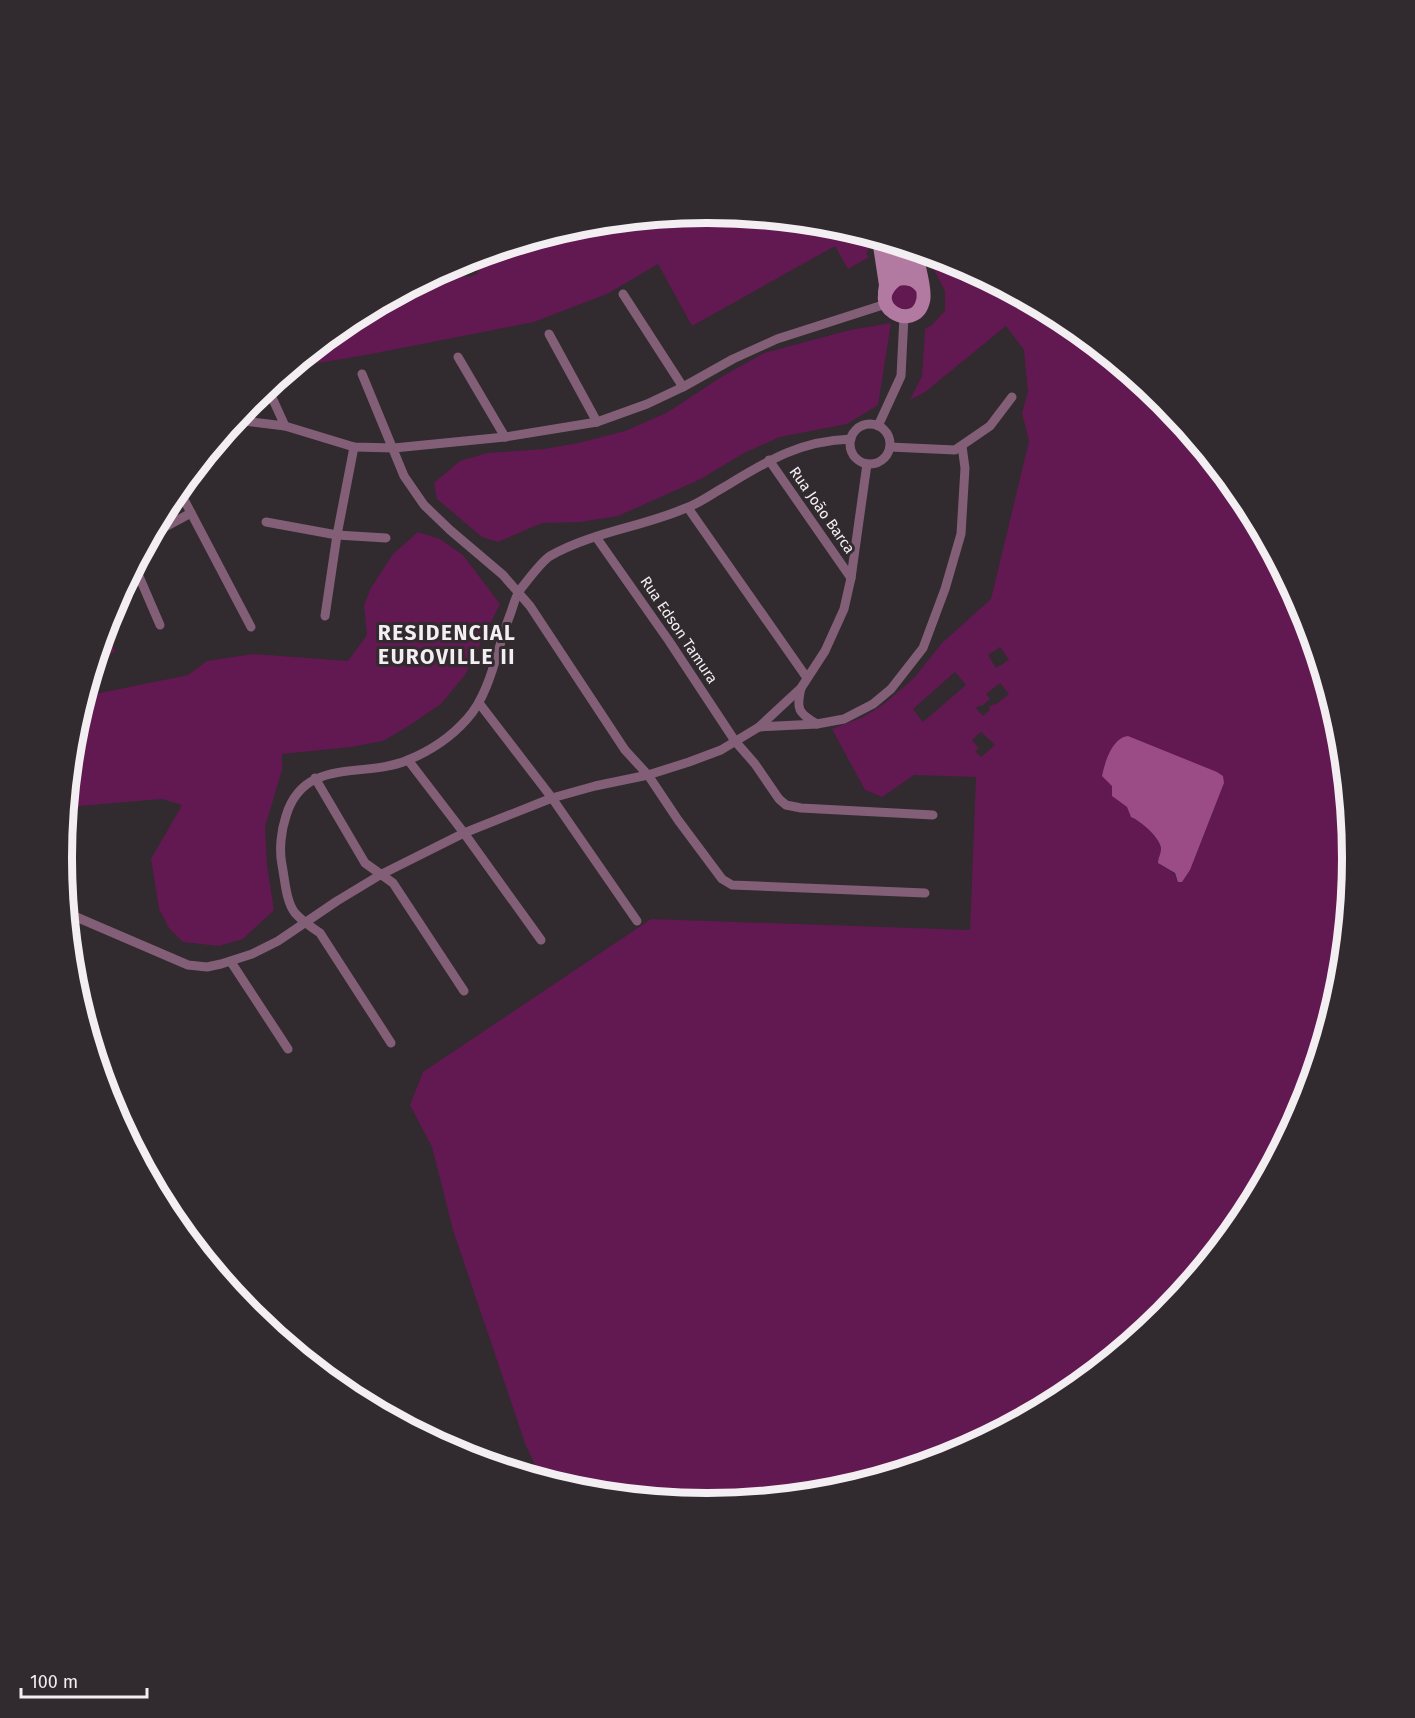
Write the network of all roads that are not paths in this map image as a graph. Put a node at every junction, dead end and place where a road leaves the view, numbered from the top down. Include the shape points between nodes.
1 (880, 247) edge
2 (892, 251) edge
3 (902, 254) edge
4 (915, 258) edge
5 (917, 259) edge
6 (905, 277) junction
7 (923, 289) junction
8 (623, 294) dead end
9 (886, 298) junction
10 (904, 316) junction
11 (549, 334) dead end
12 (458, 357) dead end
13 (362, 374) dead end
14 (683, 387) junction
15 (272, 397) edge
16 (1012, 397) dead end
17 (247, 421) edge
18 (597, 422) junction
19 (285, 426) junction
20 (878, 426) junction
21 (505, 437) junction
22 (851, 439) junction
23 (962, 446) junction
24 (354, 447) junction
25 (890, 447) junction
26 (394, 448) junction
27 (769, 460) junction
28 (867, 464) junction
29 (184, 499) edge
30 (688, 507) junction
31 (191, 513) junction
32 (266, 522) dead end
33 (166, 526) edge
34 (337, 535) junction
35 (596, 537) junction
36 (386, 538) dead end
37 (139, 576) edge
38 (851, 578) junction
39 (518, 592) junction
40 (325, 616) dead end
41 (160, 625) dead end
42 (251, 627) dead end
43 (807, 678) junction
44 (801, 688) junction
45 (479, 703) junction
46 (817, 724) junction
47 (759, 727) junction
48 (735, 741) junction
49 (408, 760) junction
50 (648, 775) junction
51 (315, 778) junction
52 (552, 798) junction
53 (933, 815) dead end
54 (464, 833) junction
55 (380, 875) junction
56 (925, 893) dead end
57 (74, 916) edge
58 (636, 921) dead end
59 (305, 922) junction
60 (540, 940) dead end
61 (231, 962) junction
62 (464, 991) dead end
63 (392, 1043) dead end
64 (288, 1049) dead end

1 - 9 street
2 - 6 street
3 - 6 street
4 - 6 street
5 - 7 street
6 - 7 street
6 - 9 street via 890,283
7 - 10 street via 921,308
8 - 14 street
9 - 10 street via 893,313
9 - 14 street via 777,339
10 - 20 street via 901,376
11 - 18 street
12 - 21 street
13 - 26 street
14 - 18 street
15 - 19 street
16 - 23 street via 990,426
17 - 19 street
18 - 21 street
19 - 24 street
20 - 22 street via 858,428
20 - 25 street via 889,437
21 - 26 street
22 - 27 street via 804,445
22 - 28 street via 855,458
23 - 25 street via 955,450
23 - 46 street via 965,468 961,534 923,648 873,704 844,720
24 - 26 street
24 - 34 street
25 - 28 street via 880,462
26 - 39 street via 404,476 424,505
27 - 30 street
27 - 38 street, Rua João Barca
28 - 38 street
29 - 31 street
30 - 35 street
30 - 43 street
31 - 33 street
31 - 42 street
32 - 34 street
34 - 36 street
34 - 40 street
35 - 39 street via 547,558
35 - 48 street, Rua Edson Tamura
37 - 41 street
38 - 43 street via 844,609 825,651
39 - 45 street
39 - 50 street via 625,750
43 - 44 street
44 - 46 street via 797,704 804,717
44 - 47 street
45 - 49 street via 452,733
45 - 52 street
46 - 47 street
47 - 48 street
48 - 50 street via 721,750
48 - 53 street, Rua Edson Tamura via 786,805
49 - 51 street
49 - 54 street
50 - 52 street
50 - 56 street via 722,879 732,885
51 - 55 street via 365,863
51 - 59 street via 289,805 282,829 281,860 290,901 294,912
52 - 54 street
52 - 58 street
54 - 55 street
54 - 60 street
55 - 59 street
55 - 62 street via 393,883
57 - 61 street via 188,965 207,967
59 - 61 street via 278,941
59 - 63 street via 320,933
61 - 64 street

